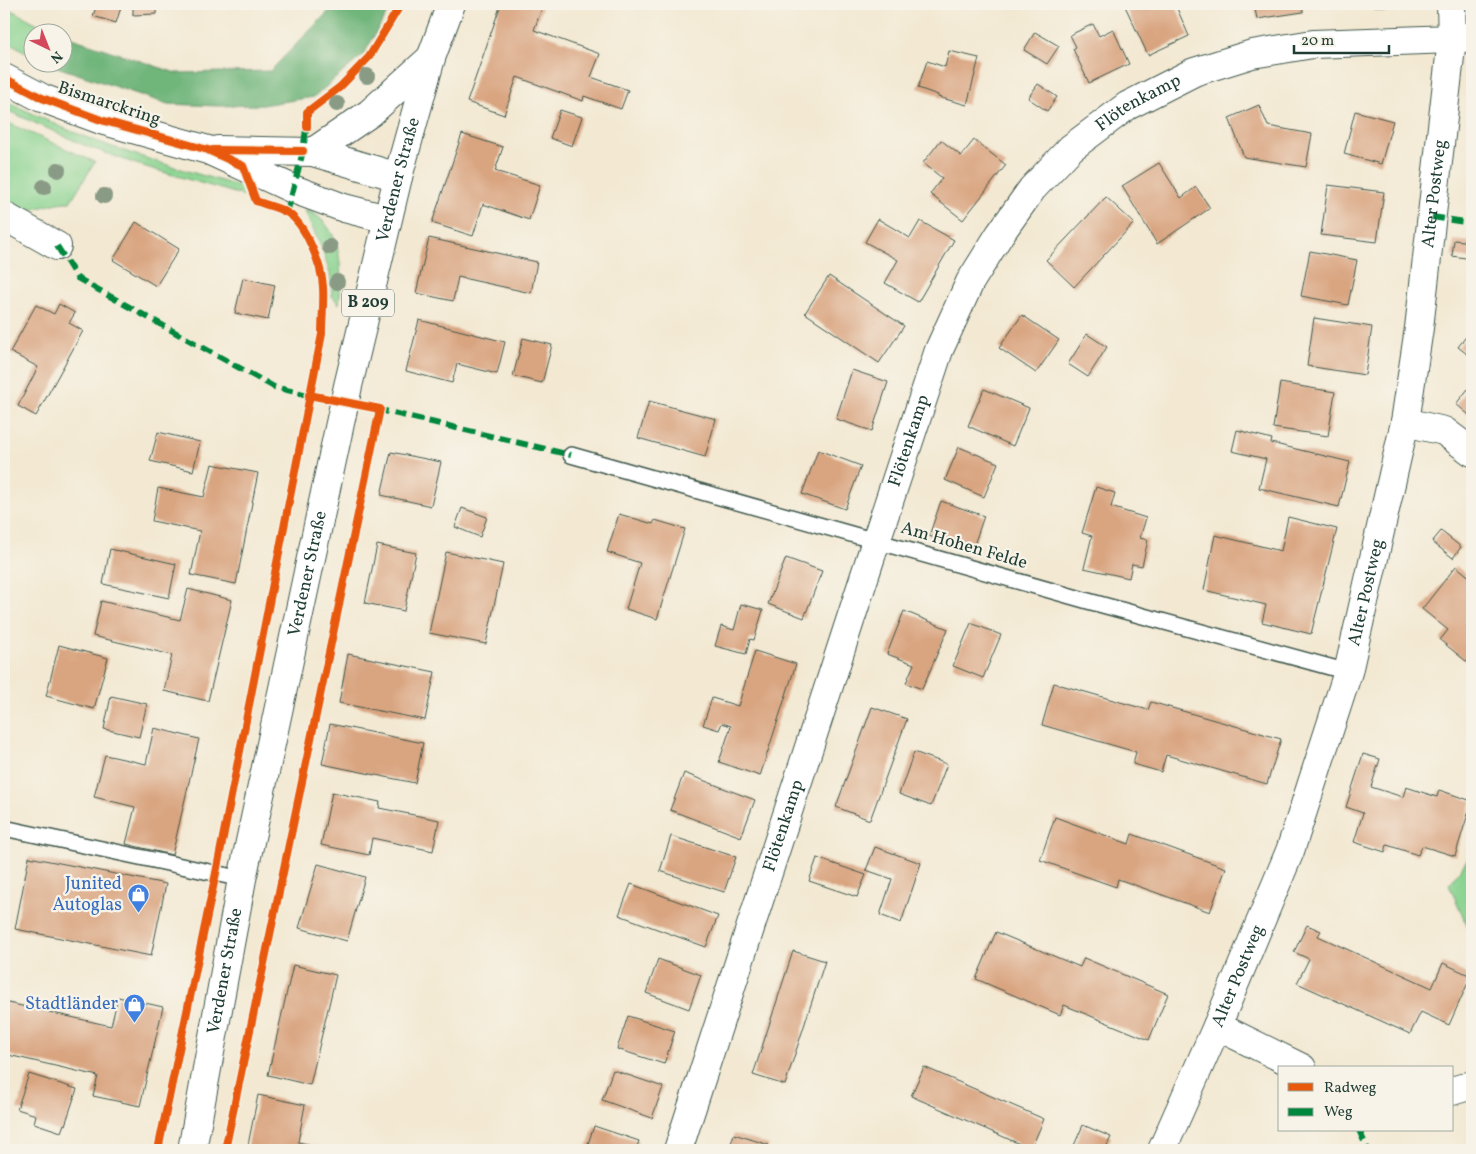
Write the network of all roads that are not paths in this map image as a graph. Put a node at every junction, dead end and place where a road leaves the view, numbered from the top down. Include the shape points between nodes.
1 (451, 4) edge
2 (1451, 4) edge
3 (1462, 38) edge
4 (431, 58) junction
5 (4, 78) edge
6 (208, 150) junction
7 (313, 152) junction
8 (398, 177) junction
9 (4, 216) edge
10 (387, 219) junction
11 (57, 246) dead end
12 (1405, 422) junction
13 (1472, 452) edge
14 (571, 455) dead end
15 (876, 541) junction
16 (1348, 672) junction
17 (4, 828) edge
18 (242, 879) junction
19 (1218, 1026) junction
20 (1298, 1066) edge
21 (1472, 1085) edge
22 (1454, 1090) edge
23 (192, 1150) edge
24 (678, 1150) edge
25 (1162, 1150) edge

1 - 4 street, Verdener Straße / B 209
2 - 3 street, Alter Postweg
3 - 12 street, Alter Postweg
3 - 15 street, Flötenkamp via 1313,44 1252,54 1194,72 1127,106 1071,148 1032,189 970,282 939,350
4 - 7 street via 370,112
4 - 8 street, Verdener Straße / B 209
5 - 6 street, Bismarckring via 42,98 101,120
6 - 7 street, Bismarckring
6 - 10 street, Bismarckring via 293,189 344,208
7 - 8 street, Bismarckring
8 - 10 street, Verdener Straße / B 209
9 - 11 street
10 - 18 street, Verdener Straße / B 209
12 - 13 street via 1444,431
12 - 16 street, Alter Postweg
14 - 15 lane, Am Hohen Felde
15 - 16 lane, Am Hohen Felde
15 - 24 street, Flötenkamp
16 - 19 street, Alter Postweg via 1290,851
17 - 18 lane
18 - 23 street, Verdener Straße / B 209
19 - 20 street
19 - 25 street, Alter Postweg
21 - 22 street

